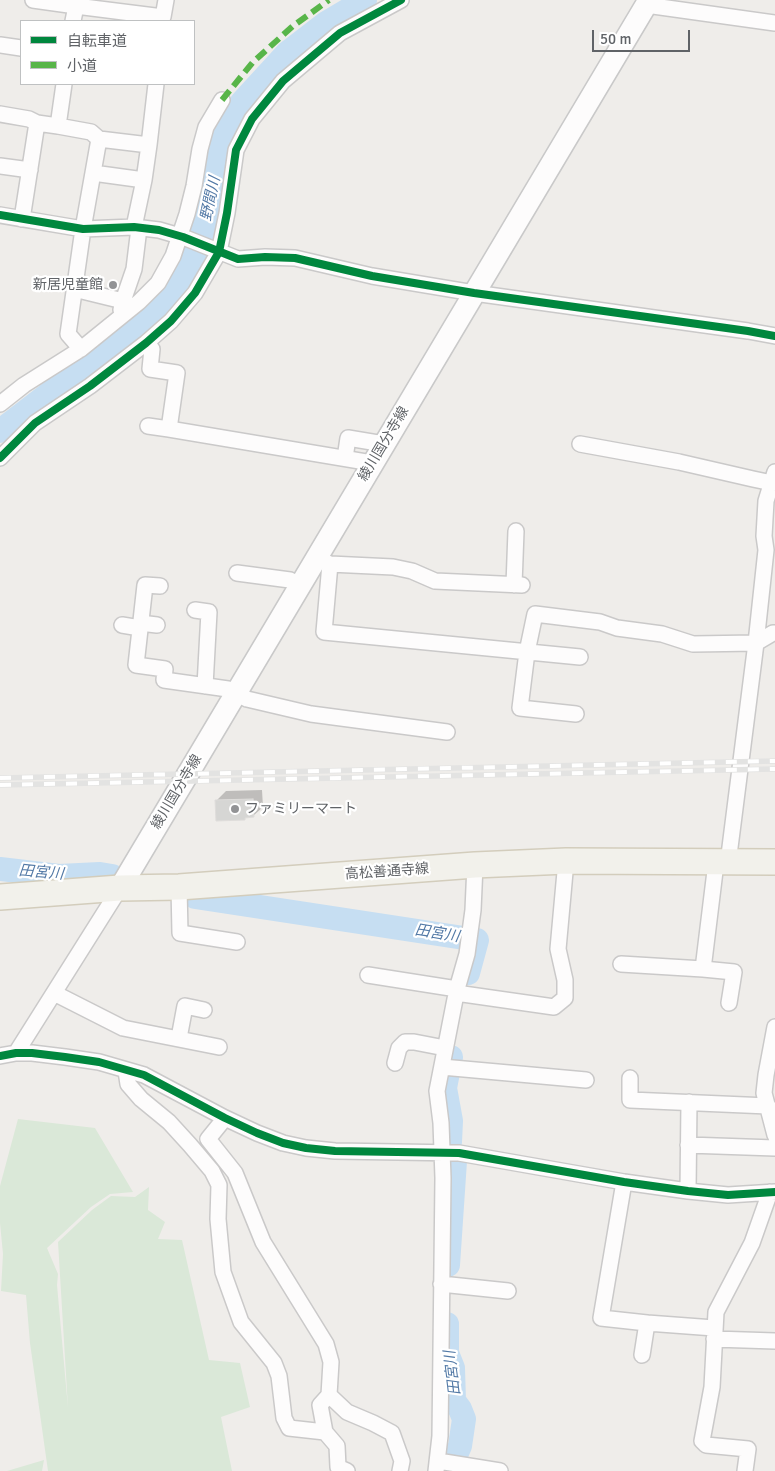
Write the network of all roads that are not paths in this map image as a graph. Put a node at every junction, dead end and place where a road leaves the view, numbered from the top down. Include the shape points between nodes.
1 (33, 0) edge
2 (166, 0) edge
3 (401, 0) edge
4 (648, 2) edge
5 (76, 6) junction
6 (164, 19) edge
7 (73, 20) edge
8 (775, 23) edge
9 (0, 45) edge
10 (20, 48) edge
11 (64, 85) edge
12 (156, 85) edge
13 (222, 100) dead end
14 (0, 114) edge
15 (37, 123) junction
16 (58, 126) junction
17 (99, 138) junction
18 (149, 145) junction
19 (0, 166) edge
20 (30, 170) junction
21 (93, 173) junction
22 (144, 180) junction
23 (0, 215) edge
24 (22, 219) junction
25 (137, 228) junction
26 (83, 229) junction
27 (182, 237) junction
28 (216, 251) junction
29 (74, 289) junction
30 (474, 293) junction
31 (123, 302) junction
32 (119, 317) junction
33 (775, 336) edge
34 (146, 343) junction
35 (81, 349) junction
36 (0, 404) edge
37 (148, 426) dead end
38 (169, 429) junction
39 (580, 444) dead end
40 (384, 445) junction
41 (0, 458) edge
42 (346, 458) junction
43 (372, 464) junction
44 (774, 477) edge
45 (516, 531) dead end
46 (323, 561) junction
47 (236, 573) dead end
48 (300, 585) junction
49 (160, 586) dead end
50 (194, 610) dead end
51 (122, 625) dead end
52 (140, 625) junction
53 (157, 625) dead end
54 (775, 633) edge
55 (756, 643) junction
56 (527, 652) junction
57 (580, 657) dead end
58 (205, 686) junction
59 (236, 693) junction
60 (576, 714) dead end
61 (447, 732) dead end
62 (566, 861) junction
63 (775, 862) edge
64 (722, 863) junction
65 (475, 865) junction
66 (179, 887) junction
67 (120, 888) junction
68 (0, 897) edge
69 (237, 942) dead end
70 (621, 964) dead end
71 (703, 969) junction
72 (368, 974) dead end
73 (460, 992) junction
74 (54, 993) junction
75 (729, 1003) dead end
76 (204, 1010) dead end
77 (775, 1026) edge
78 (179, 1038) junction
79 (219, 1047) dead end
80 (445, 1048) junction
81 (16, 1053) junction
82 (0, 1056) edge
83 (395, 1063) dead end
84 (448, 1068) junction
85 (126, 1071) junction
86 (630, 1078) dead end
87 (586, 1080) dead end
88 (689, 1102) junction
89 (768, 1106) junction
90 (225, 1118) junction
91 (775, 1136) edge
92 (688, 1145) junction
93 (775, 1148) edge
94 (442, 1152) junction
95 (624, 1182) junction
96 (688, 1191) junction
97 (773, 1192) edge
98 (441, 1284) junction
99 (508, 1291) dead end
100 (648, 1323) junction
101 (714, 1334) junction
102 (775, 1341) edge
103 (642, 1356) dead end
104 (329, 1395) junction
105 (325, 1432) junction
106 (444, 1465) edge
107 (341, 1470) edge
108 (400, 1471) edge
109 (500, 1471) edge
110 (744, 1471) edge

1 - 5 street
2 - 6 street
3 - 28 street via 340,33 283,82 252,119 236,150 227,213
4 - 8 street
4 - 30 main road, 綾川国分寺線
5 - 6 street
5 - 7 street
9 - 10 street
11 - 16 street
12 - 18 street
13 - 27 street via 206,127
14 - 15 street
15 - 16 street
15 - 20 street
16 - 17 street via 92,132
17 - 18 street
17 - 21 street
18 - 22 street
19 - 20 street
20 - 24 street
21 - 22 street
21 - 26 street
22 - 25 street
23 - 24 street
24 - 26 street
25 - 26 street
25 - 27 street
25 - 31 street via 134,269
26 - 29 street
27 - 28 street
27 - 32 street via 158,283
28 - 30 street via 238,259 295,258 372,276
28 - 34 street via 195,293
29 - 31 street
29 - 35 street via 68,334
30 - 33 street
30 - 40 main road, 綾川国分寺線
31 - 32 street
32 - 35 street
34 - 38 street via 152,350 150,369 177,373
34 - 41 street via 35,424
35 - 36 street
37 - 38 street
38 - 42 street
39 - 44 street via 753,479
40 - 42 street via 349,431
40 - 43 main road, 綾川国分寺線
42 - 43 street
43 - 46 main road, 綾川国分寺線
44 - 55 street via 766,501 766,550
45 - 46 street via 518,585 435,581 393,567
46 - 48 main road, 綾川国分寺線
46 - 56 street via 324,632
47 - 48 street via 290,580
48 - 59 main road, 綾川国分寺線
49 - 52 street via 145,585
50 - 58 street via 210,612
51 - 52 street
52 - 53 street
52 - 58 street via 136,665 165,669 164,680
54 - 55 street
55 - 56 street via 693,644 662,634 617,628 600,622 534,614
55 - 64 street
56 - 57 street
56 - 60 street via 520,708
58 - 59 street
59 - 61 street via 247,699 311,714
59 - 67 main road, 綾川国分寺線
62 - 64 main road, 高松善通寺線
62 - 65 main road, 高松善通寺線
62 - 73 street via 558,950 565,980 565,998 554,1007
63 - 64 main road, 高松善通寺線
64 - 71 street
65 - 66 main road, 高松善通寺線
65 - 73 street via 470,939
66 - 67 main road, 高松善通寺線
66 - 69 street via 180,933
67 - 68 main road, 高松善通寺線
67 - 74 street
70 - 71 street
71 - 75 street via 734,972
72 - 73 street
73 - 80 street
74 - 78 street via 122,1035
74 - 81 street
76 - 78 street via 185,1006
77 - 89 street via 764,1093
78 - 79 street
80 - 83 street via 404,1042
80 - 84 street
81 - 82 street
81 - 85 street via 99,1062
84 - 87 street
84 - 94 street via 437,1091
85 - 90 street via 144,1075
85 - 105 street via 128,1084 190,1145 212,1171 219,1185 218,1219 223,1272 240,1322 274,1363 288,1428
86 - 88 street via 630,1100
88 - 89 street
88 - 92 street
89 - 91 street
90 - 94 street via 266,1136 306,1148
90 - 104 street via 208,1139 234,1173 263,1242 326,1344 331,1362
92 - 93 street
92 - 96 street
94 - 95 street
94 - 98 street
95 - 96 street
95 - 100 street via 602,1318
96 - 97 street via 728,1195
97 - 101 street via 752,1243 716,1312
98 - 99 street
98 - 106 street via 440,1436
100 - 101 street
100 - 103 street
101 - 102 street
101 - 110 street via 712,1387 702,1441 706,1446 748,1449
104 - 105 street via 320,1405
104 - 108 street via 347,1412 392,1433 402,1461
105 - 107 street via 337,1446
106 - 109 street

